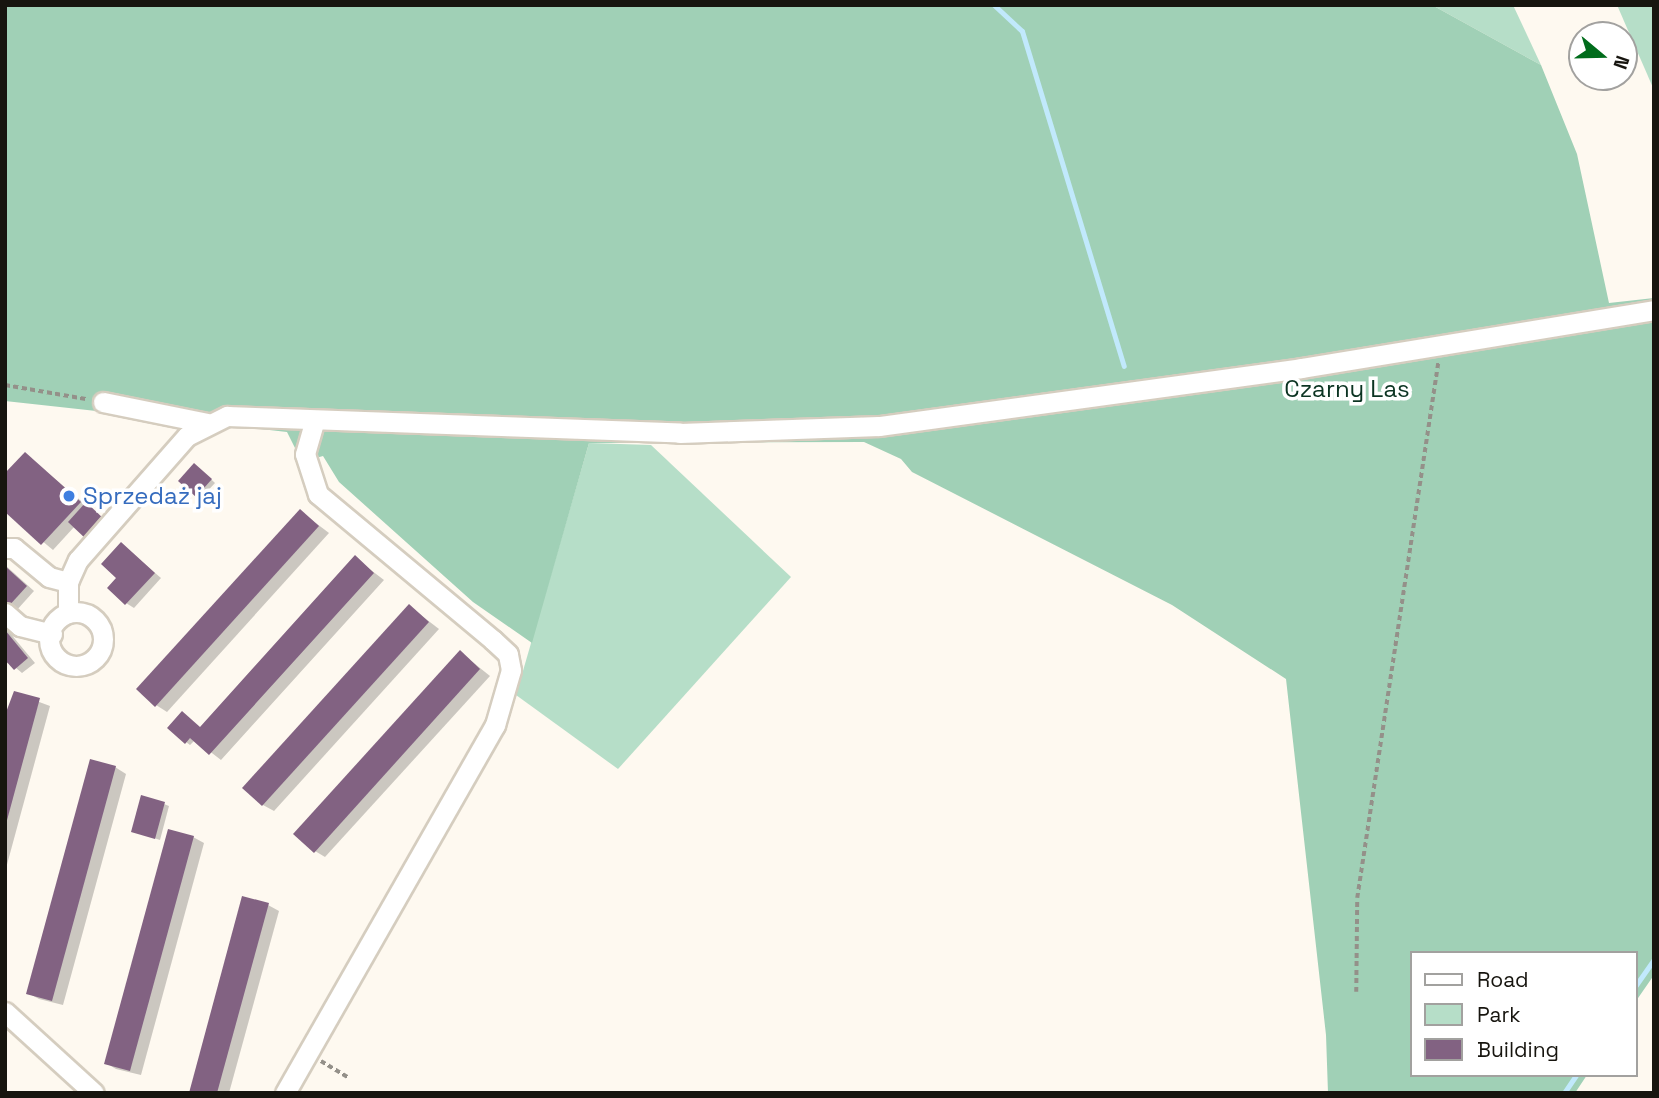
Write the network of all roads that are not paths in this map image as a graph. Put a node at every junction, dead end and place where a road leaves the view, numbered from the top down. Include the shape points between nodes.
1 (1654, 310) edge
2 (103, 402) road end
3 (314, 422) junction
4 (207, 423) junction
5 (5, 548) edge
6 (68, 582) junction
7 (5, 613) edge
8 (68, 613) junction
9 (52, 634) junction
10 (5, 1012) edge
11 (94, 1093) edge
12 (285, 1093) edge

1 - 3 street via 879,426 680,433
2 - 4 street
3 - 4 street via 244,416
3 - 12 street via 305,454 318,494 493,640 508,654 511,670 495,725
4 - 6 street via 187,436 127,502 78,560
5 - 6 street via 14,548 49,577
6 - 8 street
7 - 9 street via 20,626
8 - 9 street
8 - 9 street via 91,613 104,629 92,659 76,667 62,665 47,649
10 - 11 street

